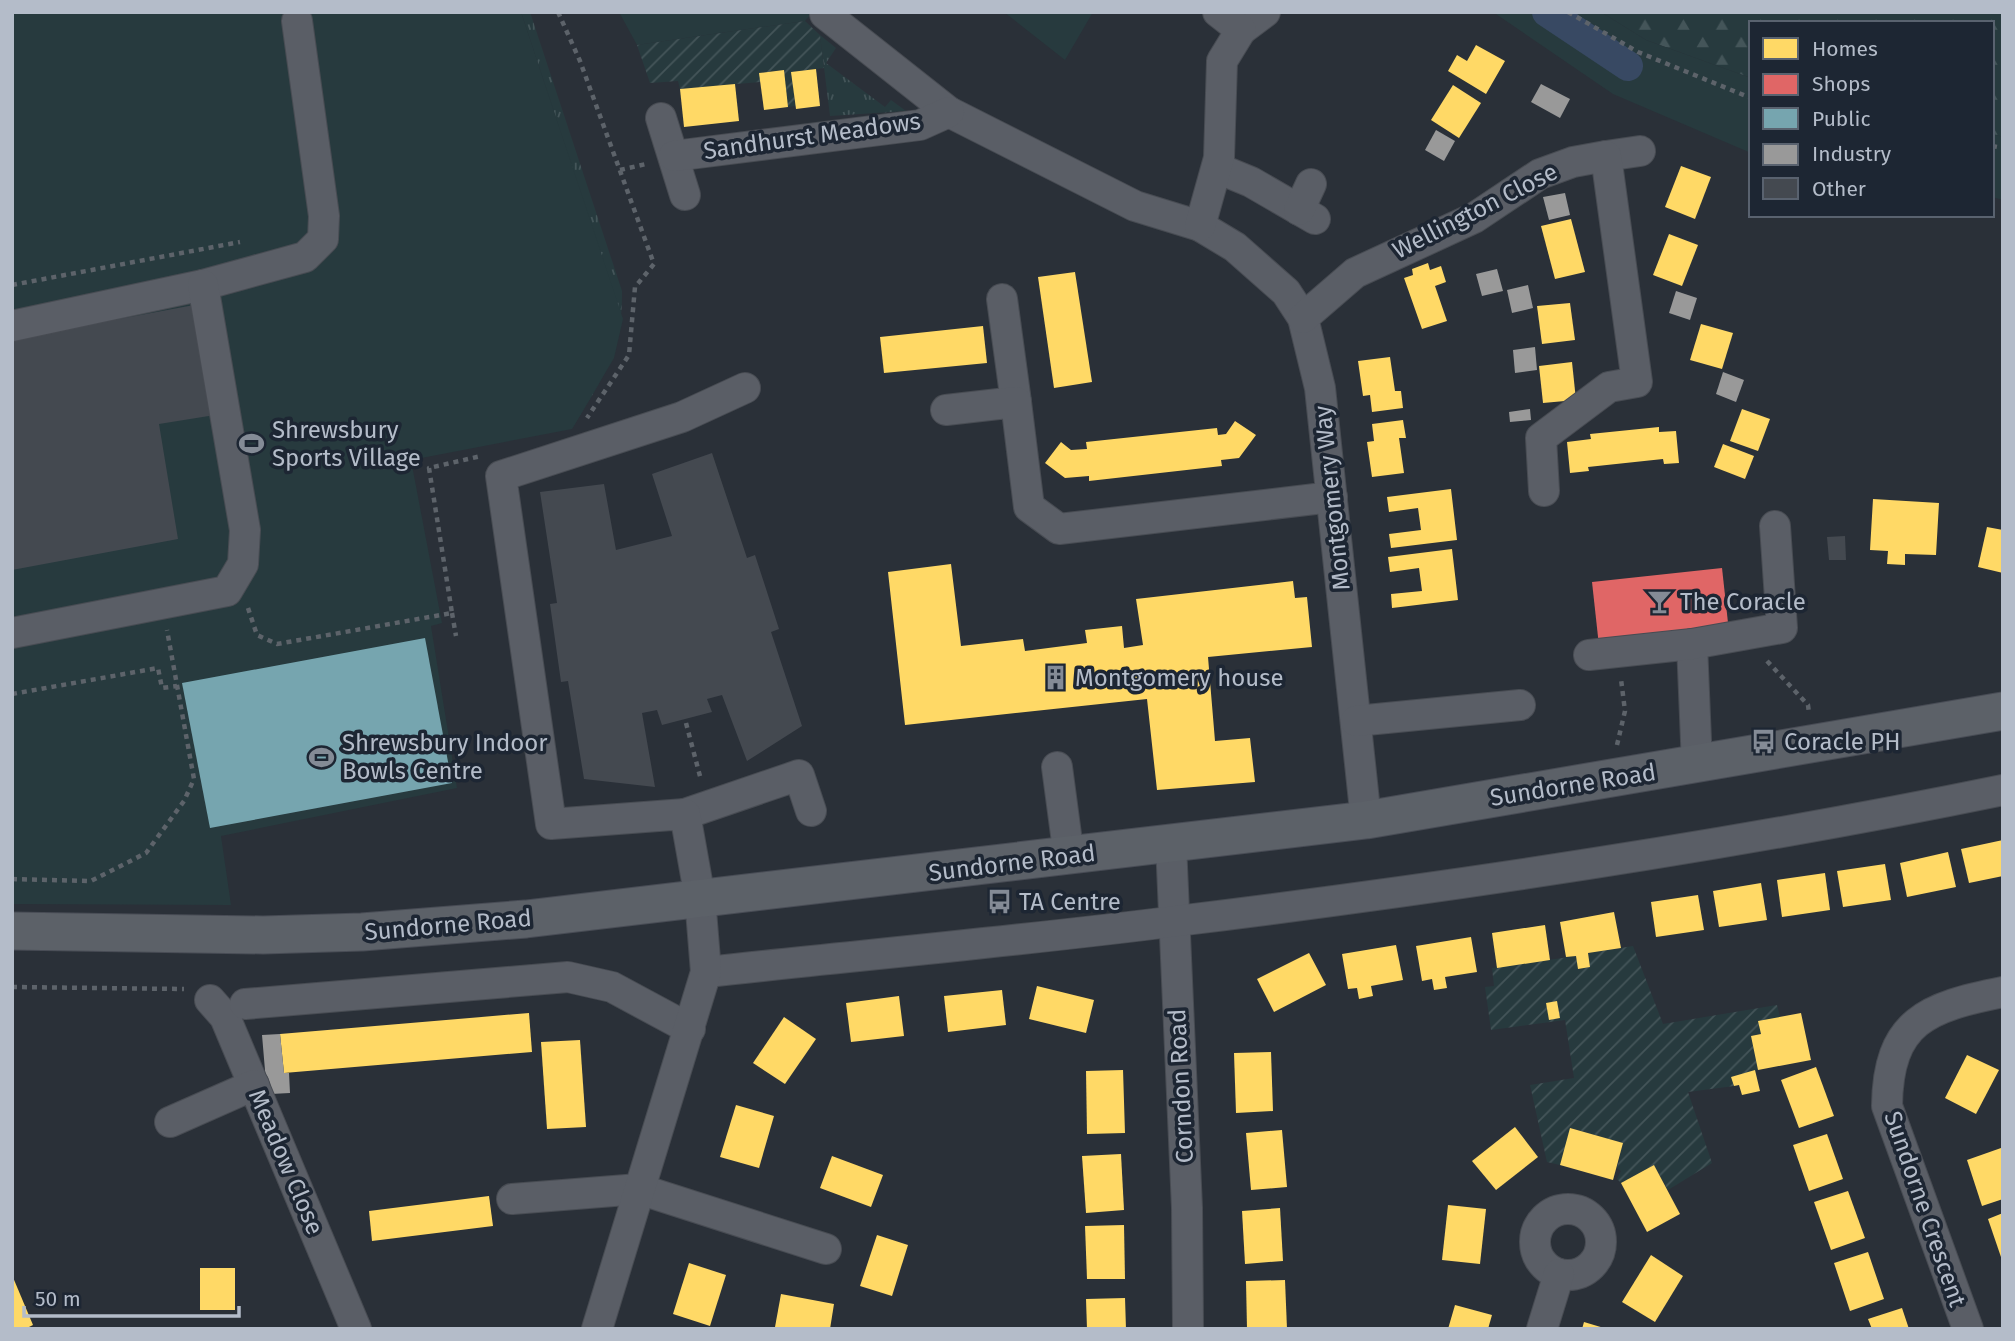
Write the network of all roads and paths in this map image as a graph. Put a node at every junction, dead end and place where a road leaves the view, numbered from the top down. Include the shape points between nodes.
1 (558, 12) edge
2 (1265, 12) edge
3 (1568, 12) edge
4 (825, 14) dead end
5 (297, 21) dead end
6 (1229, 21) edge
7 (1749, 97) edge
8 (950, 112) junction
9 (661, 118) dead end
10 (1640, 151) dead end
11 (674, 156) junction
12 (1606, 156) junction
13 (1217, 168) junction
14 (685, 195) dead end
15 (1308, 205) dead end
16 (1200, 226) junction
17 (242, 241) dead end
18 (12, 285) edge
19 (203, 285) junction
20 (1002, 299) dead end
21 (1303, 318) junction
22 (12, 326) edge
23 (745, 388) dead end
24 (1016, 402) junction
25 (946, 410) dead end
26 (583, 423) dead end
27 (495, 453) dead end
28 (1544, 491) dead end
29 (1332, 497) junction
30 (1775, 526) dead end
31 (227, 591) junction
32 (162, 602) junction
33 (452, 613) junction
34 (1764, 631) junction
35 (12, 633) edge
36 (456, 636) dead end
37 (1692, 644) junction
38 (1603, 653) joint
39 (177, 685) junction
40 (12, 694) edge
41 (1520, 705) dead end
42 (2003, 711) edge
43 (1356, 721) junction
44 (686, 723) dead end
45 (1813, 745) junction
46 (1697, 765) junction
47 (1056, 767) dead end
48 (1619, 778) junction
49 (704, 790) dead end
50 (2003, 790) edge
51 (811, 811) dead end
52 (685, 814) junction
53 (1366, 820) junction
54 (1171, 844) junction
55 (1069, 857) junction
56 (12, 879) edge
57 (700, 898) junction
58 (1173, 922) junction
59 (12, 931) edge
60 (706, 972) junction
61 (12, 987) edge
62 (2003, 992) edge
63 (210, 1000) joint
64 (245, 1004) dead end
65 (690, 1029) junction
66 (254, 1085) junction
67 (170, 1122) dead end
68 (639, 1189) junction
69 (512, 1199) dead end
70 (826, 1249) dead end
71 (1559, 1273) dead end
72 (356, 1329) edge
73 (597, 1329) edge
74 (1188, 1329) edge
75 (1542, 1329) edge
76 (1968, 1329) edge

1 - 26 path via 654,264 635,287 629,355
2 - 6 street
3 - 7 path via 1638,52
4 - 8 street, Sandhurst Meadows
5 - 19 street via 324,215 323,239 305,257
6 - 13 street via 1222,61
8 - 11 street, Sandhurst Meadows via 920,125
8 - 16 street, Sandhurst Meadows via 1135,206
9 - 11 street
10 - 12 street, Wellington Close
11 - 14 street
12 - 21 street, Wellington Close via 1540,174 1474,218 1355,273
12 - 28 street via 1637,382 1609,387 1541,438
13 - 15 street
13 - 16 street
16 - 21 street, Montgomery Way via 1262,269 1286,292
17 - 18 path
19 - 22 street
19 - 31 street via 246,530 243,564
20 - 24 street
21 - 29 street, Montgomery Way via 1320,388
23 - 52 street via 682,417 501,476 551,824
24 - 25 street
24 - 29 street via 1029,507 1059,529
27 - 33 path via 429,468
29 - 43 street, Montgomery Way
30 - 34 street via 1782,628
31 - 32 street
31 - 33 path via 247,607 257,635 277,644
32 - 35 street
32 - 39 path
33 - 36 path
34 - 37 street
34 - 45 path via 1765,659 1808,705
37 - 38 street
37 - 46 street
38 - 48 path via 1625,711 1617,744
39 - 40 path via 162,688 158,668
39 - 56 path via 194,779 184,801 146,853 91,881
41 - 43 street
42 - 45 main road, Sundorne Road
43 - 53 street, Montgomery Way
44 - 49 path
45 - 46 main road, Sundorne Road
46 - 48 main road, Sundorne Road
47 - 55 street
48 - 53 main road, Sundorne Road
50 - 58 street via 1518,876
51 - 52 street via 799,775
52 - 57 street
53 - 54 main road, Sundorne Road
54 - 55 main road, Sundorne Road
54 - 58 street, Corndon Road
55 - 57 main road, Sundorne Road
57 - 59 main road, Sundorne Road via 362,932
57 - 60 street
58 - 60 street
58 - 74 street, Corndon Road
60 - 65 street
61 - 63 path via 178,988
62 - 76 street, Sundorne Crescent via 1934,1010 1912,1026 1895,1051 1888,1077 1891,1118
63 - 66 street, Meadow Close via 225,1017
64 - 65 street via 568,976 612,987
65 - 68 street
66 - 67 street
66 - 72 street, Meadow Close
68 - 69 street
68 - 70 street
68 - 73 street
71 - 75 street

